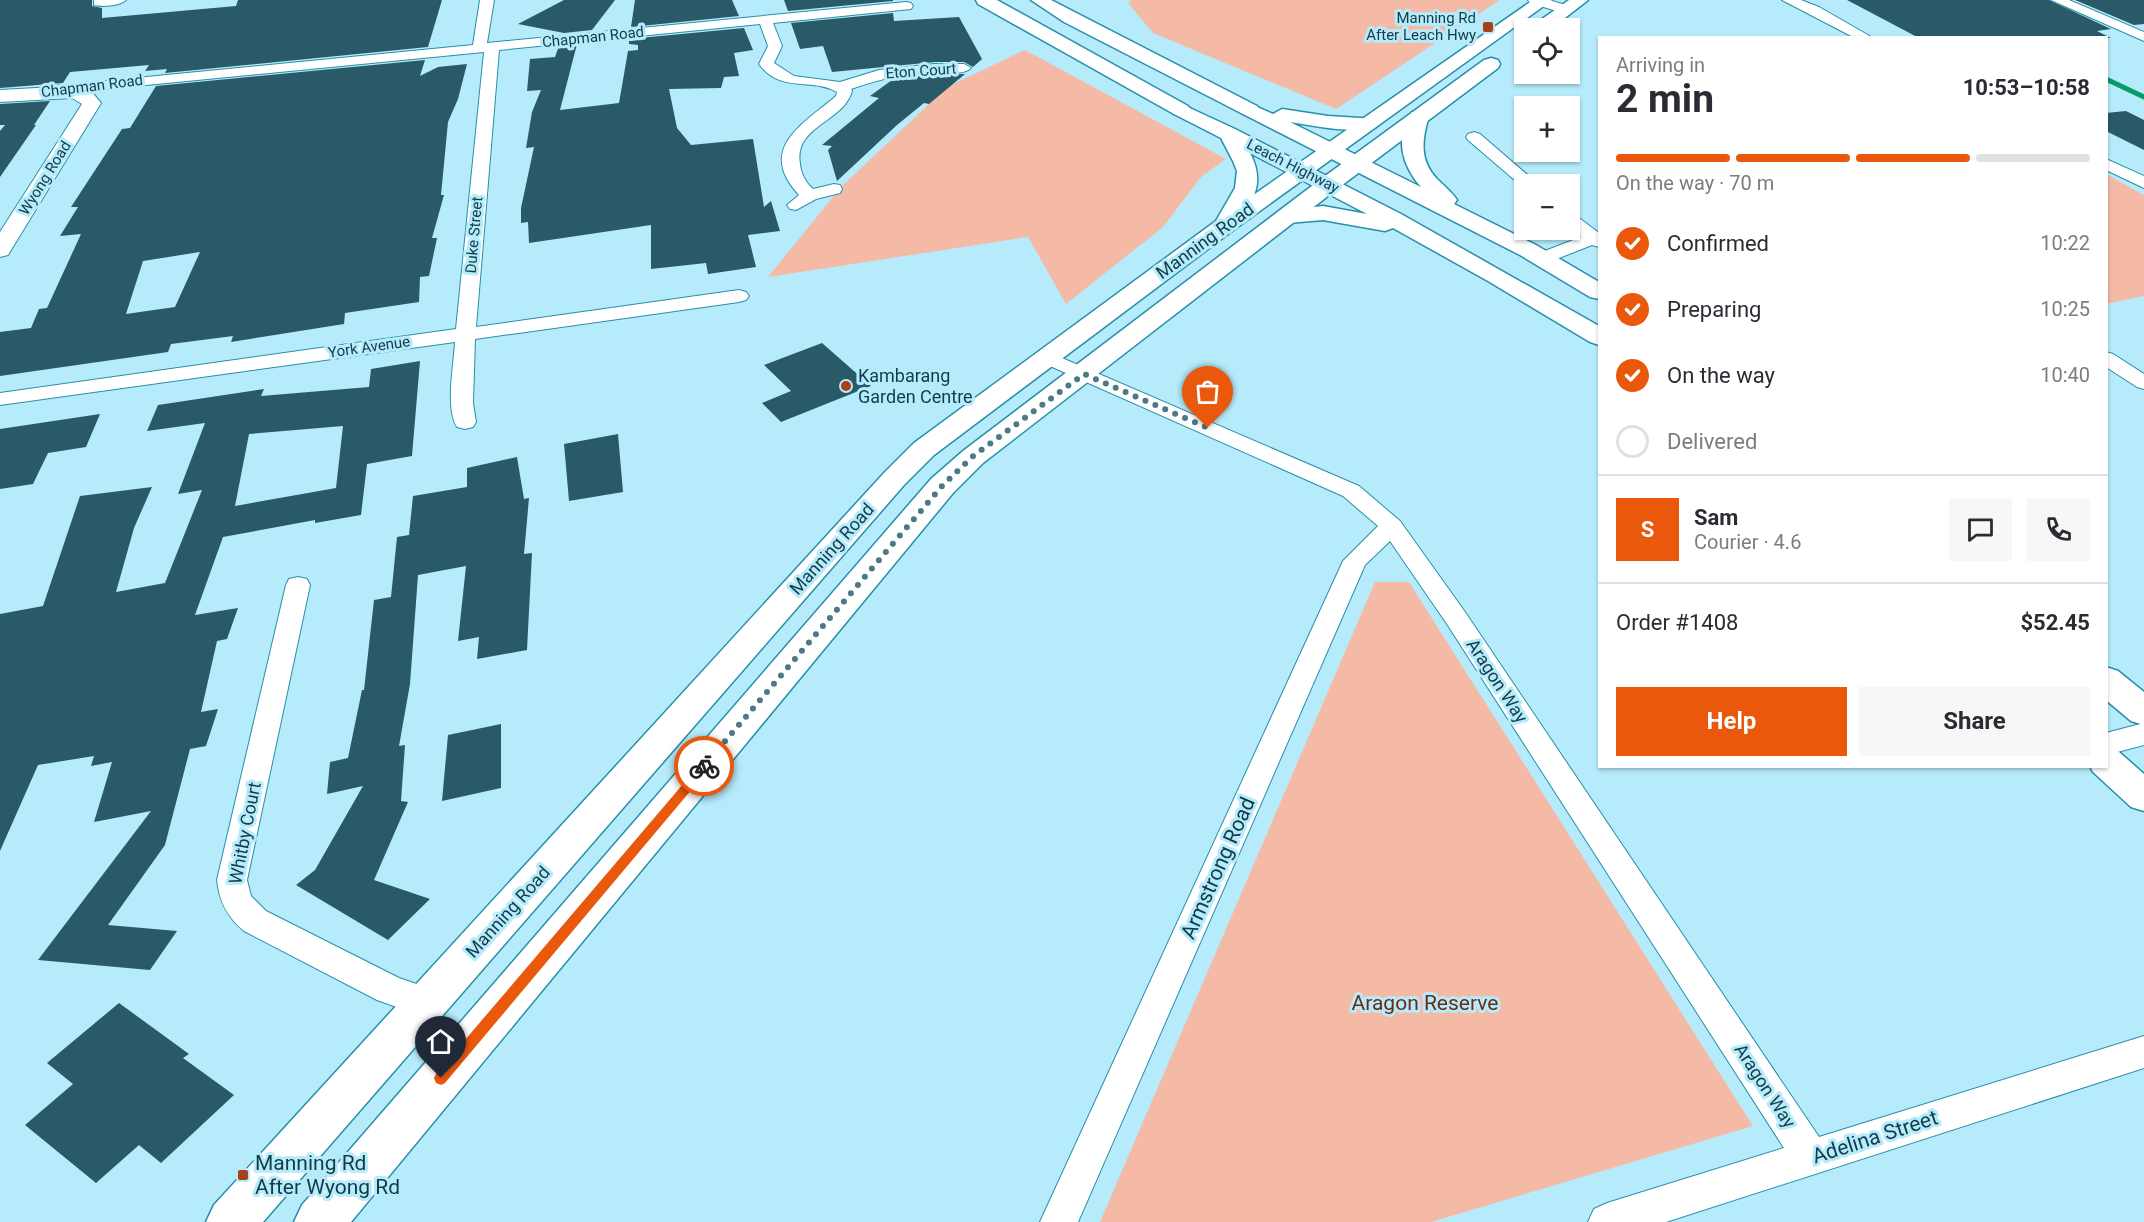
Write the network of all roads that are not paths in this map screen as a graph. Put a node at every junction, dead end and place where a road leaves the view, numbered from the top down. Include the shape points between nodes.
1 (119, 0) edge
2 (486, 0) edge
3 (984, 0) edge
4 (1039, 0) edge
5 (1789, 0) edge
6 (2058, 0) edge
7 (1540, 1) edge
8 (99, 2) dead end
9 (1571, 3) edge
10 (906, 6) dead end
11 (1553, 18) edge
12 (765, 20) junction
13 (1858, 36) edge
14 (2144, 37) edge
15 (486, 48) junction
16 (1508, 52) dead end
17 (970, 68) dead end
18 (841, 87) junction
19 (32, 93) junction
20 (0, 96) edge
21 (91, 106) joint
22 (1250, 110) junction
23 (1419, 117) junction
24 (1369, 123) junction
25 (1228, 133) junction
26 (1474, 137) dead end
27 (1331, 149) junction
28 (1358, 163) junction
29 (2108, 165) edge
30 (1302, 170) junction
31 (1518, 174) edge
32 (2144, 183) edge
33 (1329, 184) junction
34 (834, 189) dead end
35 (1288, 216) junction
36 (1464, 217) junction
37 (1224, 226) junction
38 (1580, 227) edge
39 (1419, 231) junction
40 (1597, 240) edge
41 (0, 250) edge
42 (1543, 258) junction
43 (1598, 291) edge
44 (739, 296) dead end
45 (466, 333) junction
46 (1598, 336) edge
47 (1048, 358) junction
48 (2108, 359) edge
49 (1084, 374) junction
50 (2144, 382) edge
51 (0, 399) edge
52 (465, 422) dead end
53 (1392, 526) junction
54 (298, 585) dead end
55 (2108, 682) edge
56 (2144, 712) edge
57 (2144, 734) edge
58 (2108, 743) edge
59 (2108, 764) edge
60 (2144, 796) edge
61 (428, 1003) junction
62 (2144, 1052) edge
63 (1812, 1158) junction
64 (231, 1222) edge
65 (319, 1222) edge
66 (1059, 1222) edge
67 (1607, 1222) edge

1 - 8 street
2 - 15 street, Duke Street
3 - 25 main road, Leach Highway
4 - 22 main road, Leach Highway
5 - 13 street
6 - 14 street
7 - 9 street
7 - 24 main road, Manning Road
9 - 11 main road
10 - 12 street, Chapman Road
12 - 15 street, Chapman Road
12 - 18 street via 775,46 766,64 775,75
15 - 19 street, Chapman Road
15 - 45 street, Duke Street
16 - 23 main road, Manning Road
17 - 18 street, Eton Court via 879,74
18 - 34 street via 845,91 843,98 794,140 790,149 795,182 803,200
19 - 20 street, Chapman Road
19 - 21 street, Chapman Road via 73,92 89,97
21 - 41 street, Wyong Road
22 - 24 main road
22 - 27 main road, Leach Highway
23 - 28 main road, Manning Road
23 - 36 main road via 1411,144 1414,164
24 - 27 main road, Manning Road
25 - 30 main road, Leach Highway
25 - 37 main road via 1247,165 1249,180
26 - 31 street
27 - 28 main road, Leach Highway
27 - 30 main road, Manning Road
28 - 33 main road, Manning Road
28 - 36 main road, Leach Highway
29 - 32 street
30 - 33 main road, Leach Highway
30 - 37 main road, Manning Road
33 - 35 main road, Manning Road
33 - 39 main road, Leach Highway
35 - 39 main road via 1323,213
35 - 49 main road, Manning Road
36 - 42 main road, Leach Highway
37 - 47 main road, Manning Road
38 - 40 street
39 - 46 main road, Leach Highway
40 - 42 street
42 - 43 main road, Leach Highway
44 - 45 street, York Avenue
45 - 51 street, York Avenue
45 - 52 street, Duke Street via 462,403
47 - 49 street, Aragon Way
47 - 61 main road, Manning Road via 957,423 894,479
48 - 50 street
49 - 53 street, Aragon Way via 1351,491
49 - 65 main road, Manning Road via 972,457 942,486
53 - 63 street, Aragon Way
53 - 66 street, Armstrong Road via 1355,561
54 - 61 street, Whitby Court via 232,880 234,898 255,921 389,988
55 - 56 main road
57 - 58 street
59 - 60 main road
61 - 64 main road, Manning Road
62 - 63 street, Adelina Street
63 - 67 street, Adelina Street

